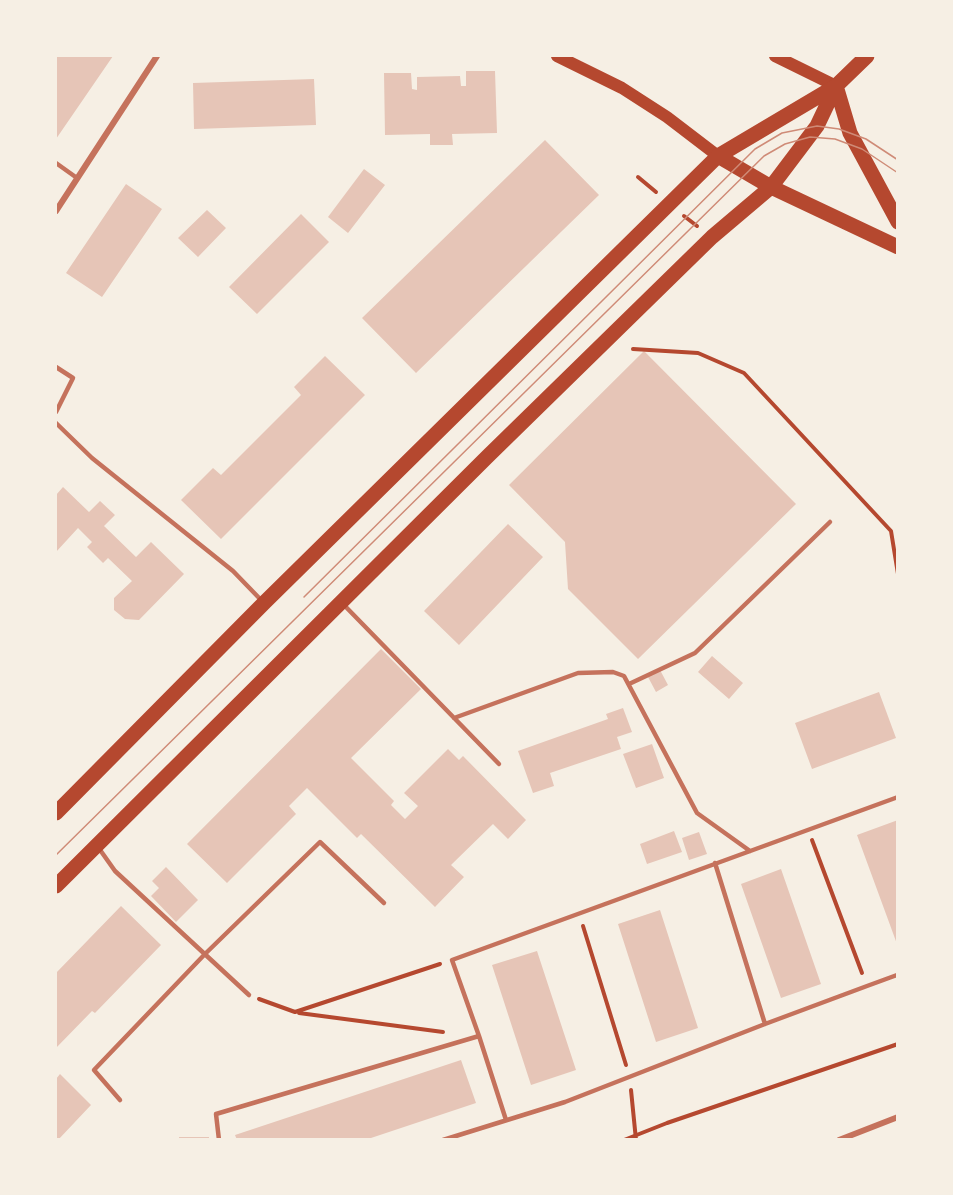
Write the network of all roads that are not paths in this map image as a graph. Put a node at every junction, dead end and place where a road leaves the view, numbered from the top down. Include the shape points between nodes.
1 (157, 56) edge
2 (556, 56) edge
3 (775, 56) edge
4 (867, 56) edge
5 (836, 86) junction
6 (718, 156) junction
7 (56, 163) edge
8 (77, 178) junction
9 (771, 187) junction
10 (56, 211) edge
11 (897, 222) edge
12 (897, 247) edge
13 (56, 367) edge
14 (56, 412) edge
15 (56, 423) edge
16 (830, 522) dead end
17 (341, 602) junction
18 (264, 603) junction
19 (629, 684) junction
20 (454, 718) junction
21 (499, 764) dead end
22 (897, 797) edge
23 (56, 813) edge
24 (96, 845) junction
25 (750, 852) junction
26 (715, 863) junction
27 (56, 886) edge
28 (384, 903) dead end
29 (205, 954) junction
30 (897, 977) edge
31 (249, 995) road end
32 (765, 1024) junction
33 (479, 1036) junction
34 (120, 1100) dead end
35 (897, 1117) edge
36 (506, 1120) junction
37 (219, 1140) edge
38 (443, 1140) edge
39 (839, 1140) edge

1 - 8 street
2 - 6 main road via 622,88
3 - 5 main road
4 - 5 main road
5 - 6 main road
5 - 9 main road via 817,126
5 - 11 main road via 850,133
6 - 9 main road
6 - 18 main road
7 - 8 lane
8 - 10 street
9 - 12 main road
9 - 17 main road via 712,237
13 - 14 lane via 74,378
15 - 18 lane via 92,458 233,571
16 - 19 lane via 695,653
17 - 20 lane
17 - 24 main road
18 - 23 main road
19 - 20 lane via 624,676 613,672 578,673
19 - 25 lane via 697,813
20 - 21 lane
22 - 25 lane
24 - 27 main road
24 - 29 lane via 116,871
25 - 26 lane
26 - 32 lane
26 - 33 lane via 452,960
28 - 29 lane via 320,842
29 - 31 lane
29 - 34 lane via 94,1070
30 - 32 lane
32 - 36 lane via 565,1102
33 - 36 lane
33 - 37 lane via 216,1114
35 - 39 street
36 - 38 lane

